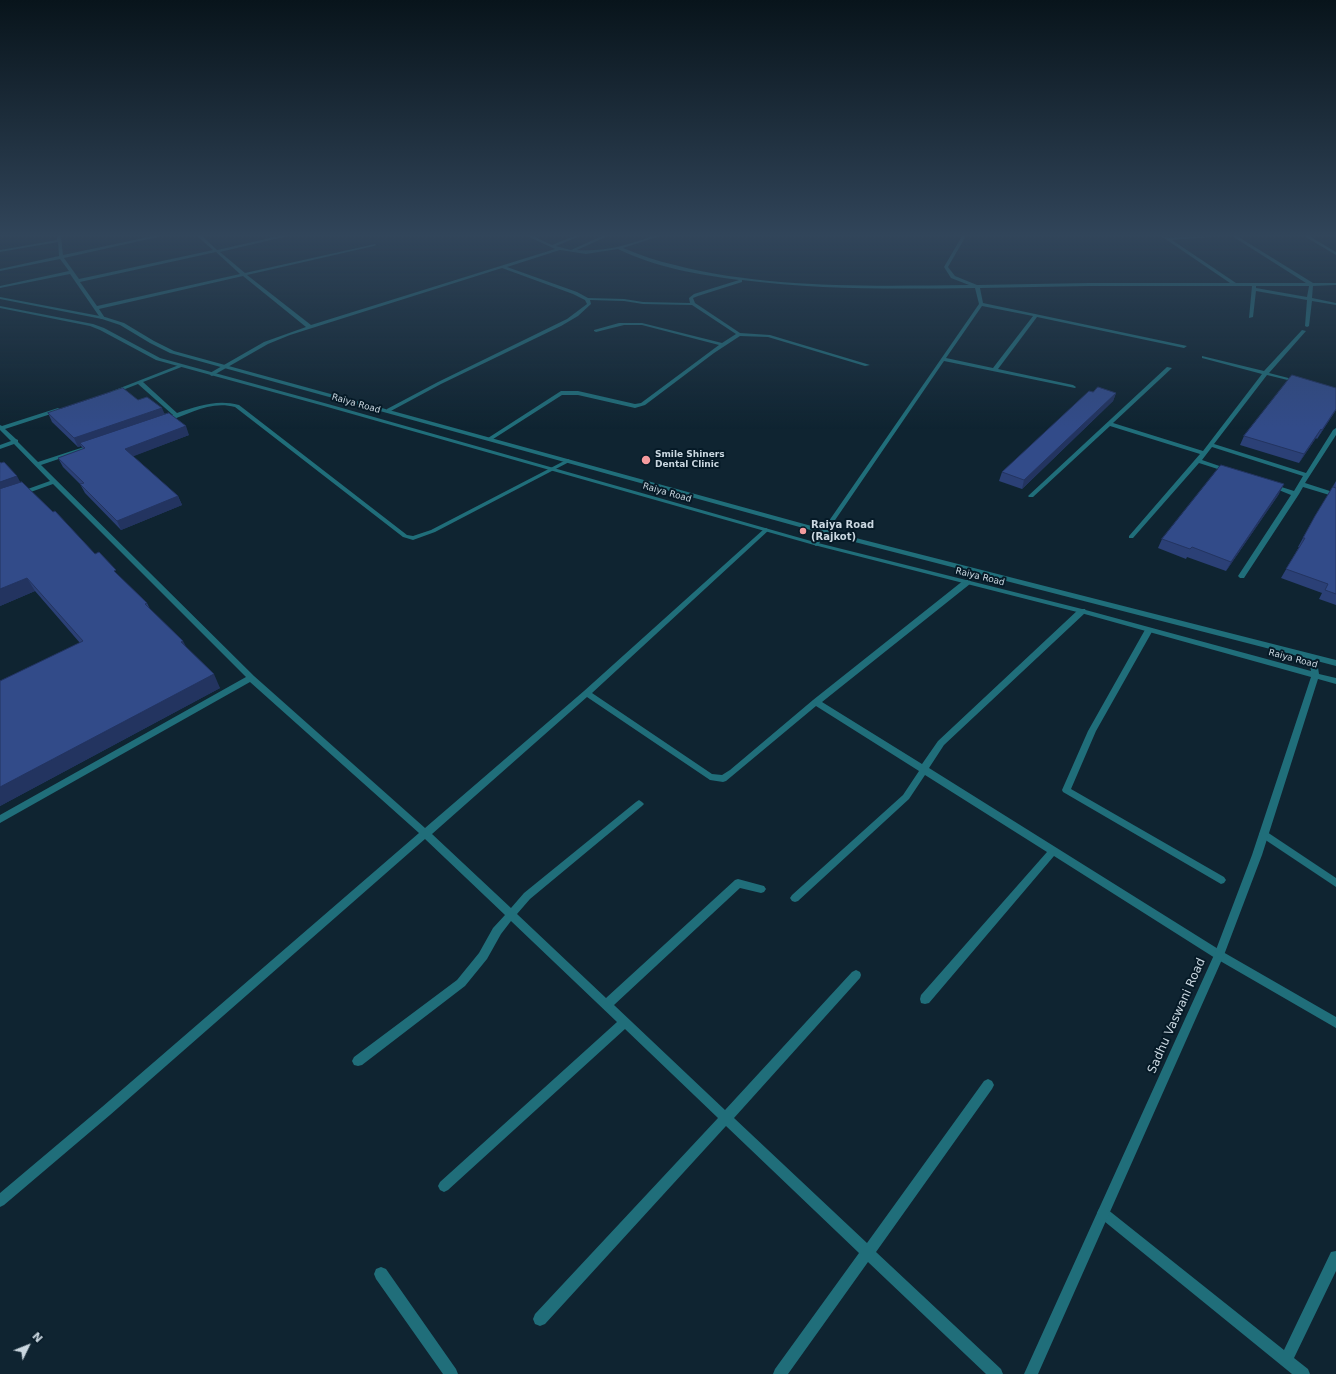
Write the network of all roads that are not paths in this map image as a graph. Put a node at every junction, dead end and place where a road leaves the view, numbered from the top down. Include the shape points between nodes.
1 (11, 300) edge
2 (91, 300) edge
3 (133, 300) edge
4 (276, 300) edge
5 (396, 300) edge
6 (587, 300) edge
7 (625, 300) edge
8 (692, 300) edge
9 (980, 300) edge
10 (1253, 300) edge
11 (1310, 300) joint
12 (693, 304) junction
13 (981, 304) junction
14 (1336, 304) edge
15 (0, 306) edge
16 (96, 308) junction
17 (1036, 315) junction
18 (1251, 317) dead end
19 (103, 318) junction
20 (310, 327) junction
21 (596, 331) dead end
22 (739, 334) junction
23 (723, 345) junction
24 (1184, 346) dead end
25 (1204, 357) dead end
26 (942, 359) junction
27 (867, 364) dead end
28 (181, 366) junction
29 (225, 366) junction
30 (1169, 368) dead end
31 (995, 370) junction
32 (212, 374) junction
33 (1265, 374) junction
34 (139, 382) junction
35 (1308, 385) edge
36 (1073, 387) dead end
37 (104, 395) edge
38 (62, 409) edge
39 (389, 410) junction
40 (177, 416) junction
41 (162, 421) edge
42 (1109, 424) junction
43 (1, 428) edge
44 (1336, 430) edge
45 (490, 439) junction
46 (16, 441) junction
47 (97, 444) edge
48 (1210, 445) junction
49 (0, 447) edge
50 (1203, 453) junction
51 (568, 461) junction
52 (1198, 461) junction
53 (38, 464) junction
54 (554, 470) junction
55 (1235, 474) edge
56 (1307, 475) junction
57 (55, 481) junction
58 (1266, 484) edge
59 (1301, 484) junction
60 (1296, 494) junction
61 (1336, 495) edge
62 (1031, 496) dead end
63 (0, 501) edge
64 (766, 530) junction
65 (824, 532) junction
66 (1131, 537) dead end
67 (816, 544) junction
68 (1242, 576) dead end
69 (966, 582) junction
70 (1082, 612) junction
71 (1149, 630) junction
72 (1313, 657) junction
73 (1336, 663) edge
74 (1315, 674) junction
75 (251, 678) junction
76 (1336, 681) edge
77 (587, 693) junction
78 (816, 702) junction
79 (923, 770) junction
80 (639, 804) dead end
81 (0, 819) edge
82 (425, 833) junction
83 (1264, 834) junction
84 (1053, 851) junction
85 (1221, 880) dead end
86 (1336, 883) edge
87 (760, 889) dead end
88 (795, 898) dead end
89 (510, 914) junction
90 (1219, 955) junction
91 (856, 974) dead end
92 (925, 999) dead end
93 (606, 1005) junction
94 (624, 1022) junction
95 (1336, 1023) edge
96 (358, 1061) dead end
97 (988, 1085) dead end
98 (726, 1118) junction
99 (444, 1186) dead end
100 (0, 1201) edge
101 (1103, 1213) junction
102 (867, 1252) junction
103 (1336, 1257) edge
104 (381, 1274) dead end
105 (540, 1320) dead end
106 (1286, 1360) junction
107 (451, 1374) edge
108 (780, 1374) edge
109 (996, 1374) edge
110 (1031, 1374) edge
111 (1303, 1374) edge

1 - 19 street, Raiya Road
2 - 16 street
3 - 16 street
4 - 20 street
5 - 20 street
6 - 39 street via 589,304 585,309 560,324
7 - 12 street via 643,304
8 - 12 street
9 - 13 street
10 - 18 street
11 - 14 street
11 - 33 street via 1306,329
12 - 22 street
13 - 17 street
13 - 26 street
15 - 28 street, Raiya Road via 91,325 153,357
16 - 19 street
17 - 24 street
17 - 31 street
19 - 29 street, Raiya Road via 122,324 172,352
20 - 29 street via 266,343
21 - 23 street via 622,324 642,324
22 - 23 street
22 - 27 street via 768,336
23 - 45 street via 643,404 635,406 578,393 561,393
25 - 33 street
26 - 31 street
26 - 65 street
28 - 32 street, Raiya Road
28 - 34 street
29 - 32 street
29 - 39 street, Raiya Road
30 - 42 street
31 - 36 street
32 - 54 street, Raiya Road
33 - 35 street
33 - 48 street
34 - 37 street
34 - 40 street
38 - 43 street
39 - 45 street, Raiya Road
40 - 41 street
40 - 54 street via 213,404 227,402 237,406 405,536 413,538 433,531
42 - 50 street
42 - 62 street
43 - 46 street
44 - 56 street
45 - 51 street, Raiya Road
46 - 49 street
46 - 53 street
47 - 53 street
48 - 50 street
48 - 56 street
50 - 52 street
51 - 54 street
51 - 65 street, Raiya Road
52 - 55 street
52 - 66 street
53 - 57 street
54 - 64 street, Raiya Road
56 - 59 street
57 - 63 street
57 - 75 street
58 - 60 street
59 - 60 street
59 - 61 street
60 - 68 street
64 - 67 street, Raiya Road
64 - 77 street
65 - 67 street
65 - 72 street, Raiya Road
67 - 69 street, Raiya Road
69 - 70 street, Raiya Road
69 - 78 street
70 - 71 street, Raiya Road
70 - 79 street via 941,743
71 - 74 street, Raiya Road
71 - 85 street via 1092,731 1066,790
72 - 73 street, Raiya Road
72 - 74 street, Sadhu Vaswani Road
74 - 76 street, Raiya Road
74 - 83 street, Sadhu Vaswani Road
75 - 81 street
75 - 82 street
77 - 78 street via 710,777 723,779
77 - 82 street
78 - 79 street
79 - 84 street
79 - 88 street via 915,787 906,797
80 - 89 street via 527,896
82 - 89 street
82 - 100 street
83 - 86 street
83 - 90 street, Sadhu Vaswani Road
84 - 90 street
84 - 92 street
87 - 93 street via 738,883
89 - 93 street
89 - 96 street via 483,956 461,983
90 - 95 street
90 - 101 street, Sadhu Vaswani Road
91 - 98 street
93 - 94 street
94 - 98 street
94 - 99 street
97 - 102 street
98 - 102 street
98 - 105 street
101 - 106 street
101 - 110 street, Sadhu Vaswani Road
102 - 108 street
102 - 109 street
103 - 106 street
104 - 107 street
106 - 111 street

